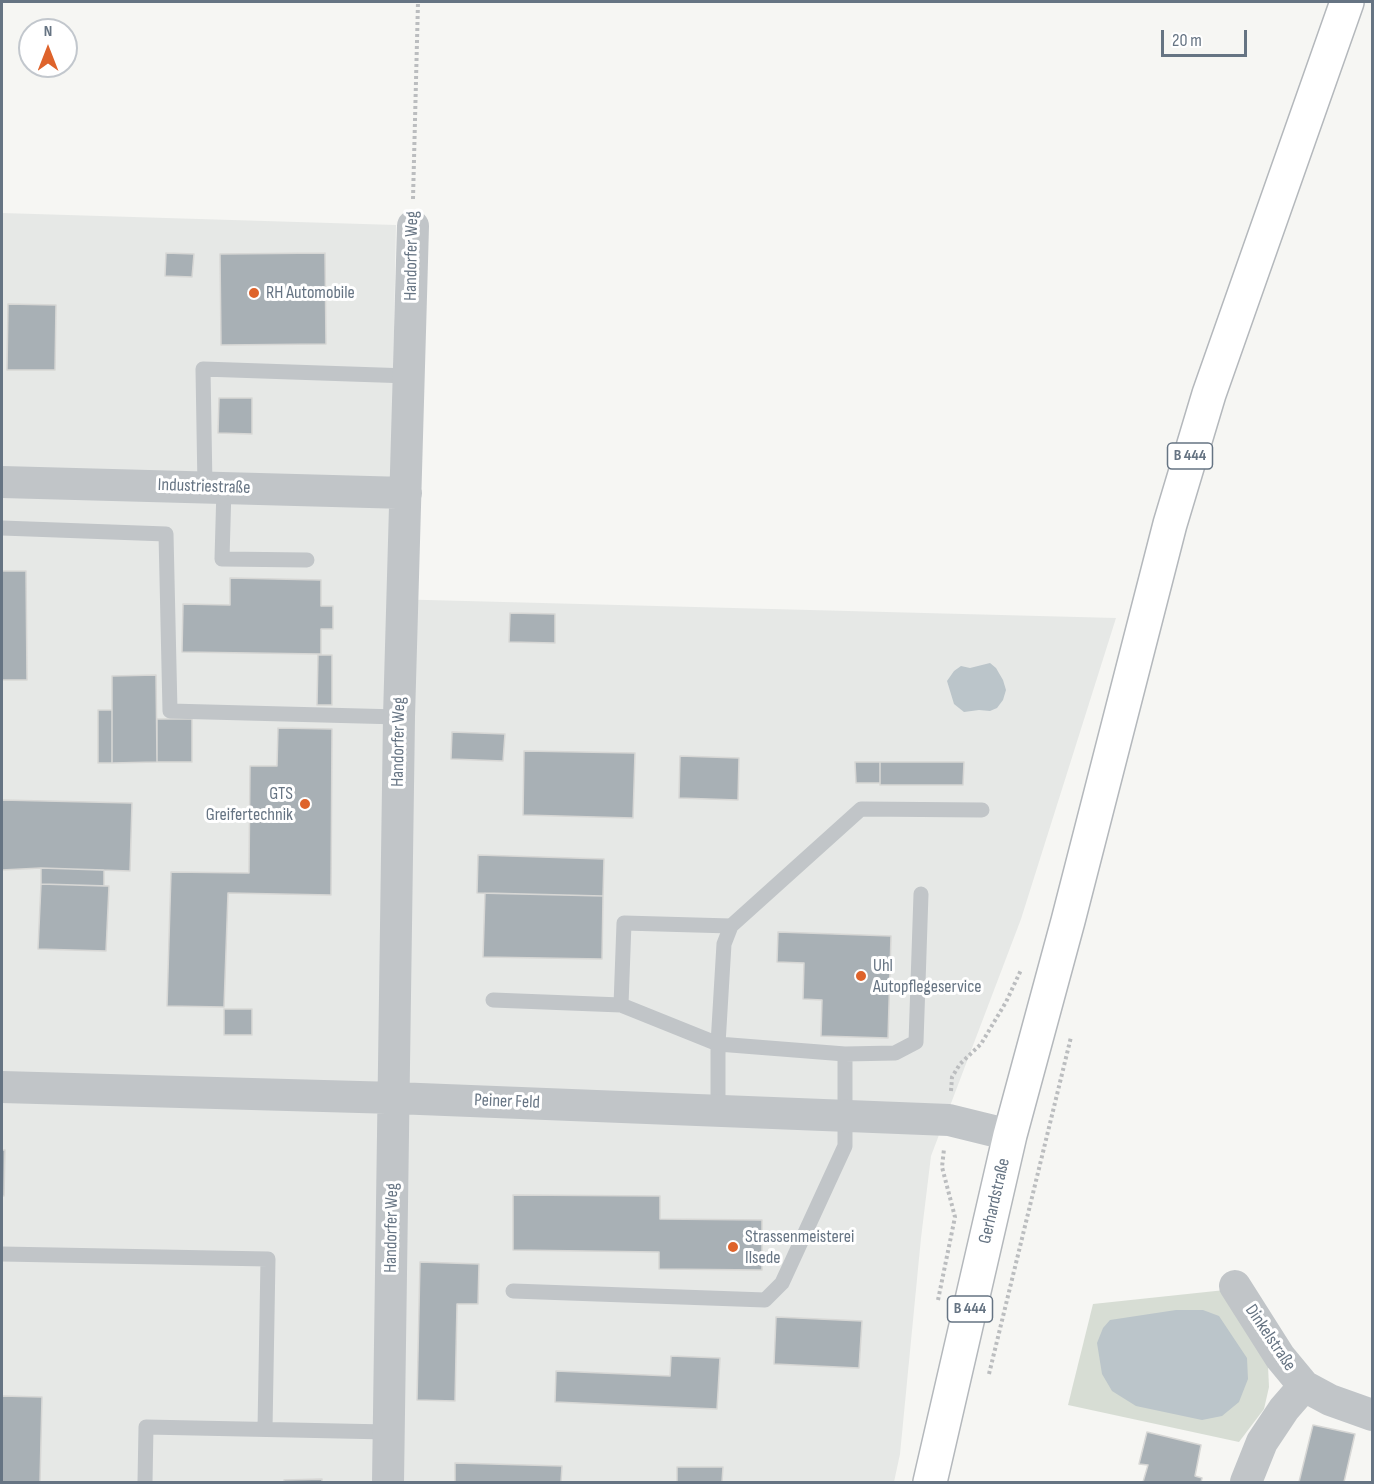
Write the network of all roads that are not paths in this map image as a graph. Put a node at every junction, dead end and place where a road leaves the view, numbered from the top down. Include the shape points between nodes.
1 (1347, 2) edge
2 (413, 226) road end
3 (409, 376) junction
4 (2, 482) edge
5 (214, 488) junction
6 (406, 492) junction
7 (2, 528) edge
8 (307, 560) dead end
9 (399, 717) junction
10 (982, 810) dead end
11 (921, 894) dead end
12 (731, 926) junction
13 (493, 1000) dead end
14 (621, 1005) junction
15 (718, 1044) junction
16 (845, 1054) junction
17 (2, 1087) edge
18 (394, 1098) junction
19 (718, 1110) junction
20 (845, 1115) junction
21 (1010, 1135) junction
22 (2, 1254) edge
23 (1235, 1286) dead end
24 (513, 1291) dead end
25 (1304, 1386) junction
26 (1372, 1415) edge
27 (265, 1429) junction
28 (388, 1432) junction
29 (145, 1482) edge
30 (388, 1482) edge
31 (930, 1482) edge
32 (1246, 1482) edge

1 - 21 main road, Gerhardstraße / B 444 via 1209,394 1170,524
2 - 3 street, Handorfer Weg
3 - 5 lane via 203,369
3 - 6 street, Handorfer Weg
4 - 5 street, Industriestraße
5 - 6 street, Industriestraße
5 - 8 lane via 222,559
6 - 9 street, Handorfer Weg
7 - 9 lane via 166,534 170,711
9 - 18 street, Handorfer Weg
10 - 12 lane via 861,809
11 - 16 lane via 916,1042 895,1053
12 - 14 lane via 624,923
12 - 15 lane via 724,944
13 - 14 lane
14 - 15 lane
15 - 16 lane
15 - 19 lane
16 - 20 lane
17 - 18 street, Peiner Feld
18 - 19 street, Peiner Feld
18 - 28 street, Handorfer Weg
19 - 20 street, Peiner Feld
20 - 21 street, Peiner Feld via 949,1120
20 - 24 lane via 844,1146 783,1283 765,1300
21 - 31 main road, Gerhardstraße / B 444
22 - 27 lane via 268,1259
23 - 25 street, Dinkelstraße via 1280,1357
25 - 26 street, Dinkelstraße
25 - 32 street via 1262,1442
27 - 28 lane
27 - 29 lane via 147,1427
28 - 30 street, Handorfer Weg

